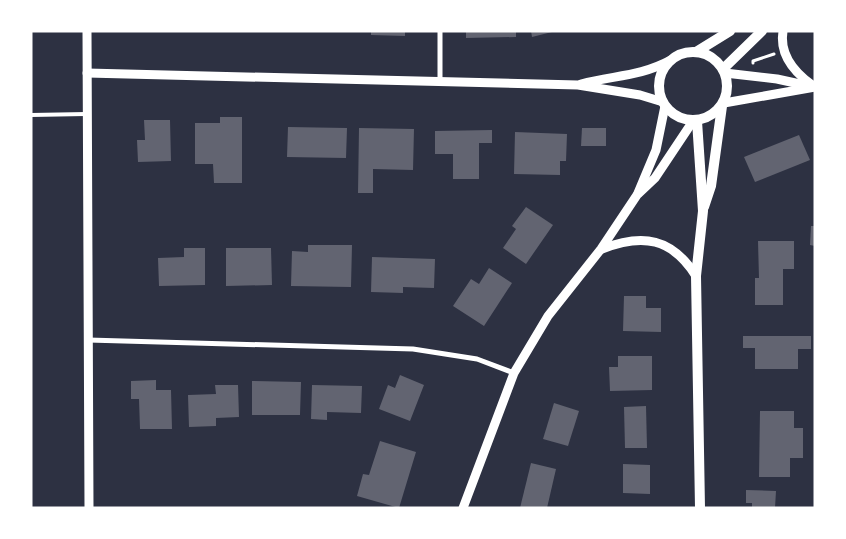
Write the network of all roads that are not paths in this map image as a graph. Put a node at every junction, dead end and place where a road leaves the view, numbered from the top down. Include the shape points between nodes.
1 (87, 31) edge
2 (440, 31) edge
3 (730, 31) edge
4 (762, 31) edge
5 (783, 31) edge
6 (696, 52) junction
7 (671, 60) junction
8 (724, 71) junction
9 (87, 73) junction
10 (440, 82) junction
11 (578, 85) junction
12 (814, 87) edge
13 (664, 104) junction
14 (723, 104) junction
15 (88, 114) junction
16 (31, 115) edge
17 (695, 121) junction
18 (637, 195) junction
19 (703, 211) junction
20 (601, 249) junction
21 (696, 276) junction
22 (88, 340) junction
23 (514, 373) junction
24 (89, 508) edge
25 (463, 508) edge
26 (700, 508) edge

1 - 9 street
2 - 10 street
3 - 6 main road
4 - 8 main road
5 - 12 street via 788,61
6 - 7 main road via 687,52
6 - 8 main road via 712,57
7 - 11 street via 641,74
7 - 13 main road via 660,75
8 - 12 street
8 - 14 main road via 728,88
9 - 10 street
9 - 15 street
10 - 11 street
11 - 13 street via 640,95
12 - 14 street
13 - 17 main road via 682,119
13 - 18 street via 656,150
14 - 17 main road via 711,116
14 - 19 main road via 711,186
15 - 16 lane
15 - 22 street
17 - 18 street via 655,178
17 - 19 main road
18 - 20 street
19 - 21 main road
20 - 21 street via 630,240 658,242 680,255
20 - 23 street via 548,316
21 - 26 main road
22 - 23 street via 413,349 477,359
22 - 24 street
23 - 25 street

